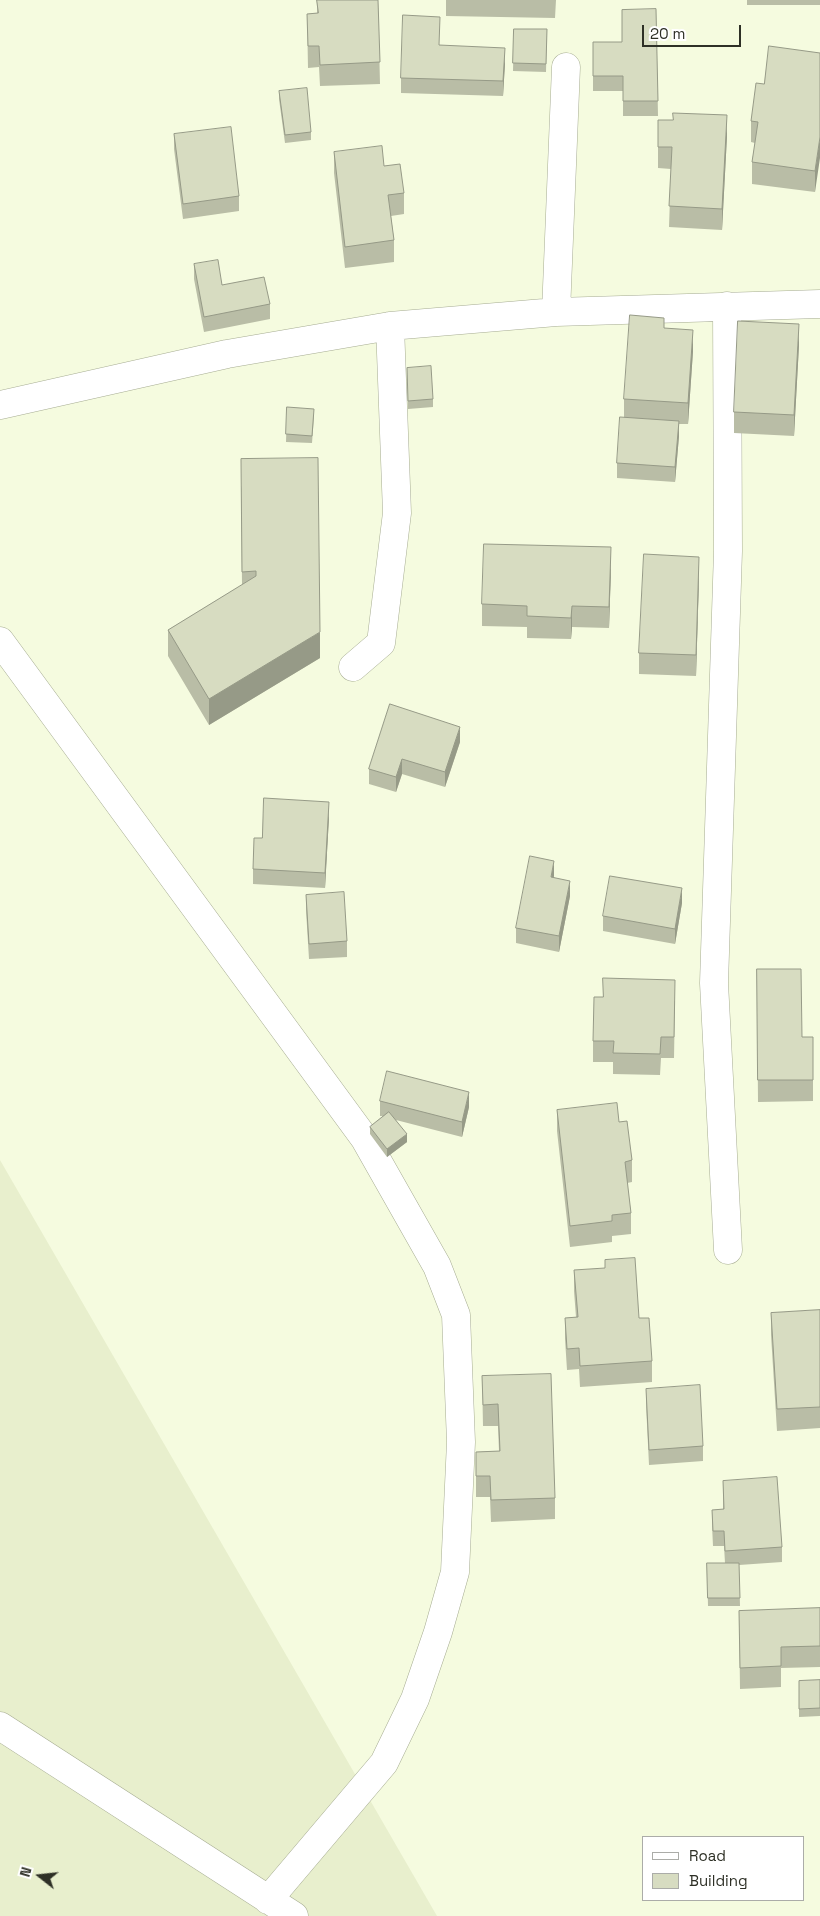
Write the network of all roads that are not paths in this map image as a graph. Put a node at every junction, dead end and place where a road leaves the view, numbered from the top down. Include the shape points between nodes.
1 (566, 67) dead end
2 (820, 304) edge
3 (727, 306) junction
4 (556, 312) junction
5 (390, 326) junction
6 (0, 405) edge
7 (0, 641) edge
8 (353, 666) dead end
9 (728, 1250) dead end
10 (0, 1726) edge
11 (268, 1900) junction
12 (294, 1916) edge

1 - 4 street
2 - 3 street
3 - 4 street
3 - 9 street via 728,551 714,983
4 - 5 street
5 - 6 street via 227,354
5 - 8 street via 397,513 381,643
7 - 11 street via 365,1139 436,1266 456,1314 461,1442 455,1572 438,1632 415,1699 384,1763
10 - 11 street
11 - 12 street

